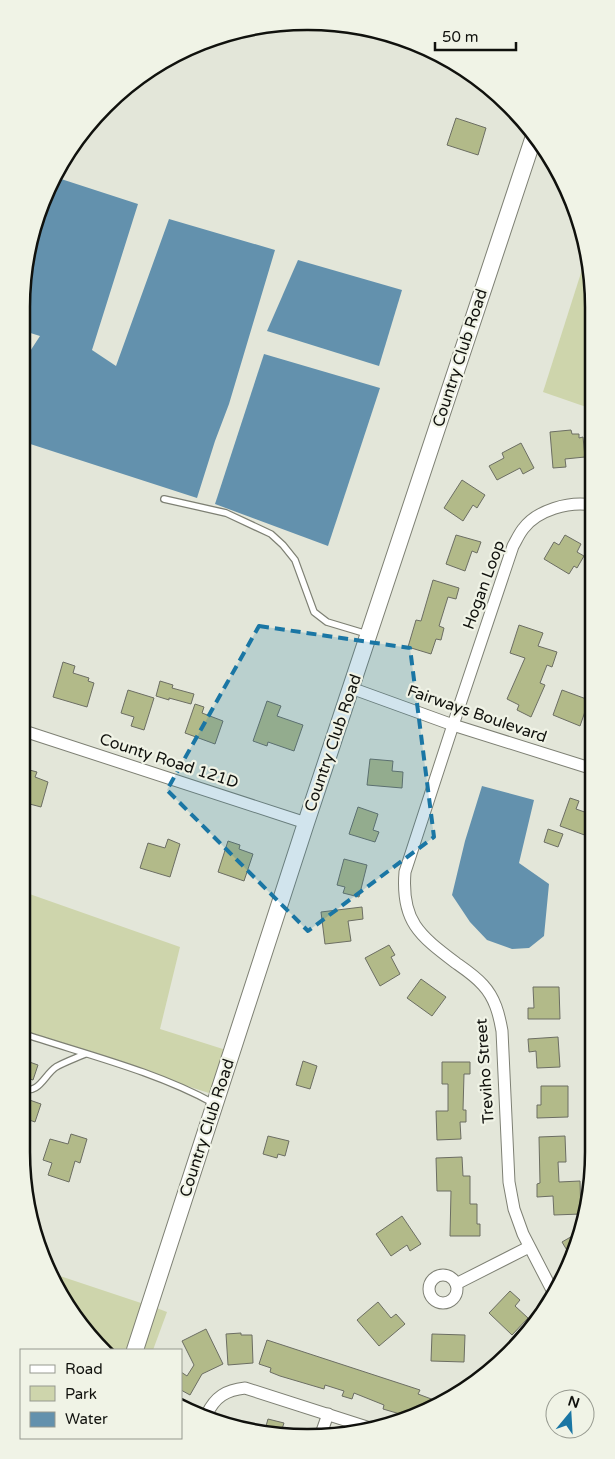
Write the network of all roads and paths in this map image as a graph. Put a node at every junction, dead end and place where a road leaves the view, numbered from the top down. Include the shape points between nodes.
1 (531, 144) edge
2 (164, 498) dead end
3 (585, 504) edge
4 (369, 635) junction
5 (351, 688) junction
6 (452, 725) junction
7 (30, 733) edge
8 (585, 767) edge
9 (306, 823) junction
10 (30, 1036) edge
11 (85, 1054) junction
12 (30, 1090) edge
13 (215, 1104) junction
14 (529, 1247) junction
15 (456, 1284) dead end
16 (550, 1286) edge
17 (135, 1349) edge
18 (209, 1411) edge
19 (328, 1414) junction
20 (361, 1424) edge
21 (323, 1428) edge

1 - 4 street, Country Club Road
2 - 4 lane via 226,513 271,534 295,560 314,612 327,622
3 - 6 street, Hogan Loop via 557,507 539,516 524,528 513,546
4 - 5 street, Country Club Road
5 - 6 street, Fairways Boulevard
5 - 9 street, Country Club Road
6 - 8 street, Fairways Boulevard
6 - 14 street, Treviho Street via 405,872 405,903 419,932 472,974 494,1000 502,1031 509,1182 514,1209
7 - 9 street, County Road 121D
9 - 13 street, Country Club Road
10 - 11 lane
11 - 12 lane via 56,1067
11 - 13 lane via 165,1080
13 - 17 street, Country Club Road
14 - 15 street
14 - 16 street, Treviho Street
18 - 19 street via 220,1396 245,1388
19 - 20 street
19 - 21 street

